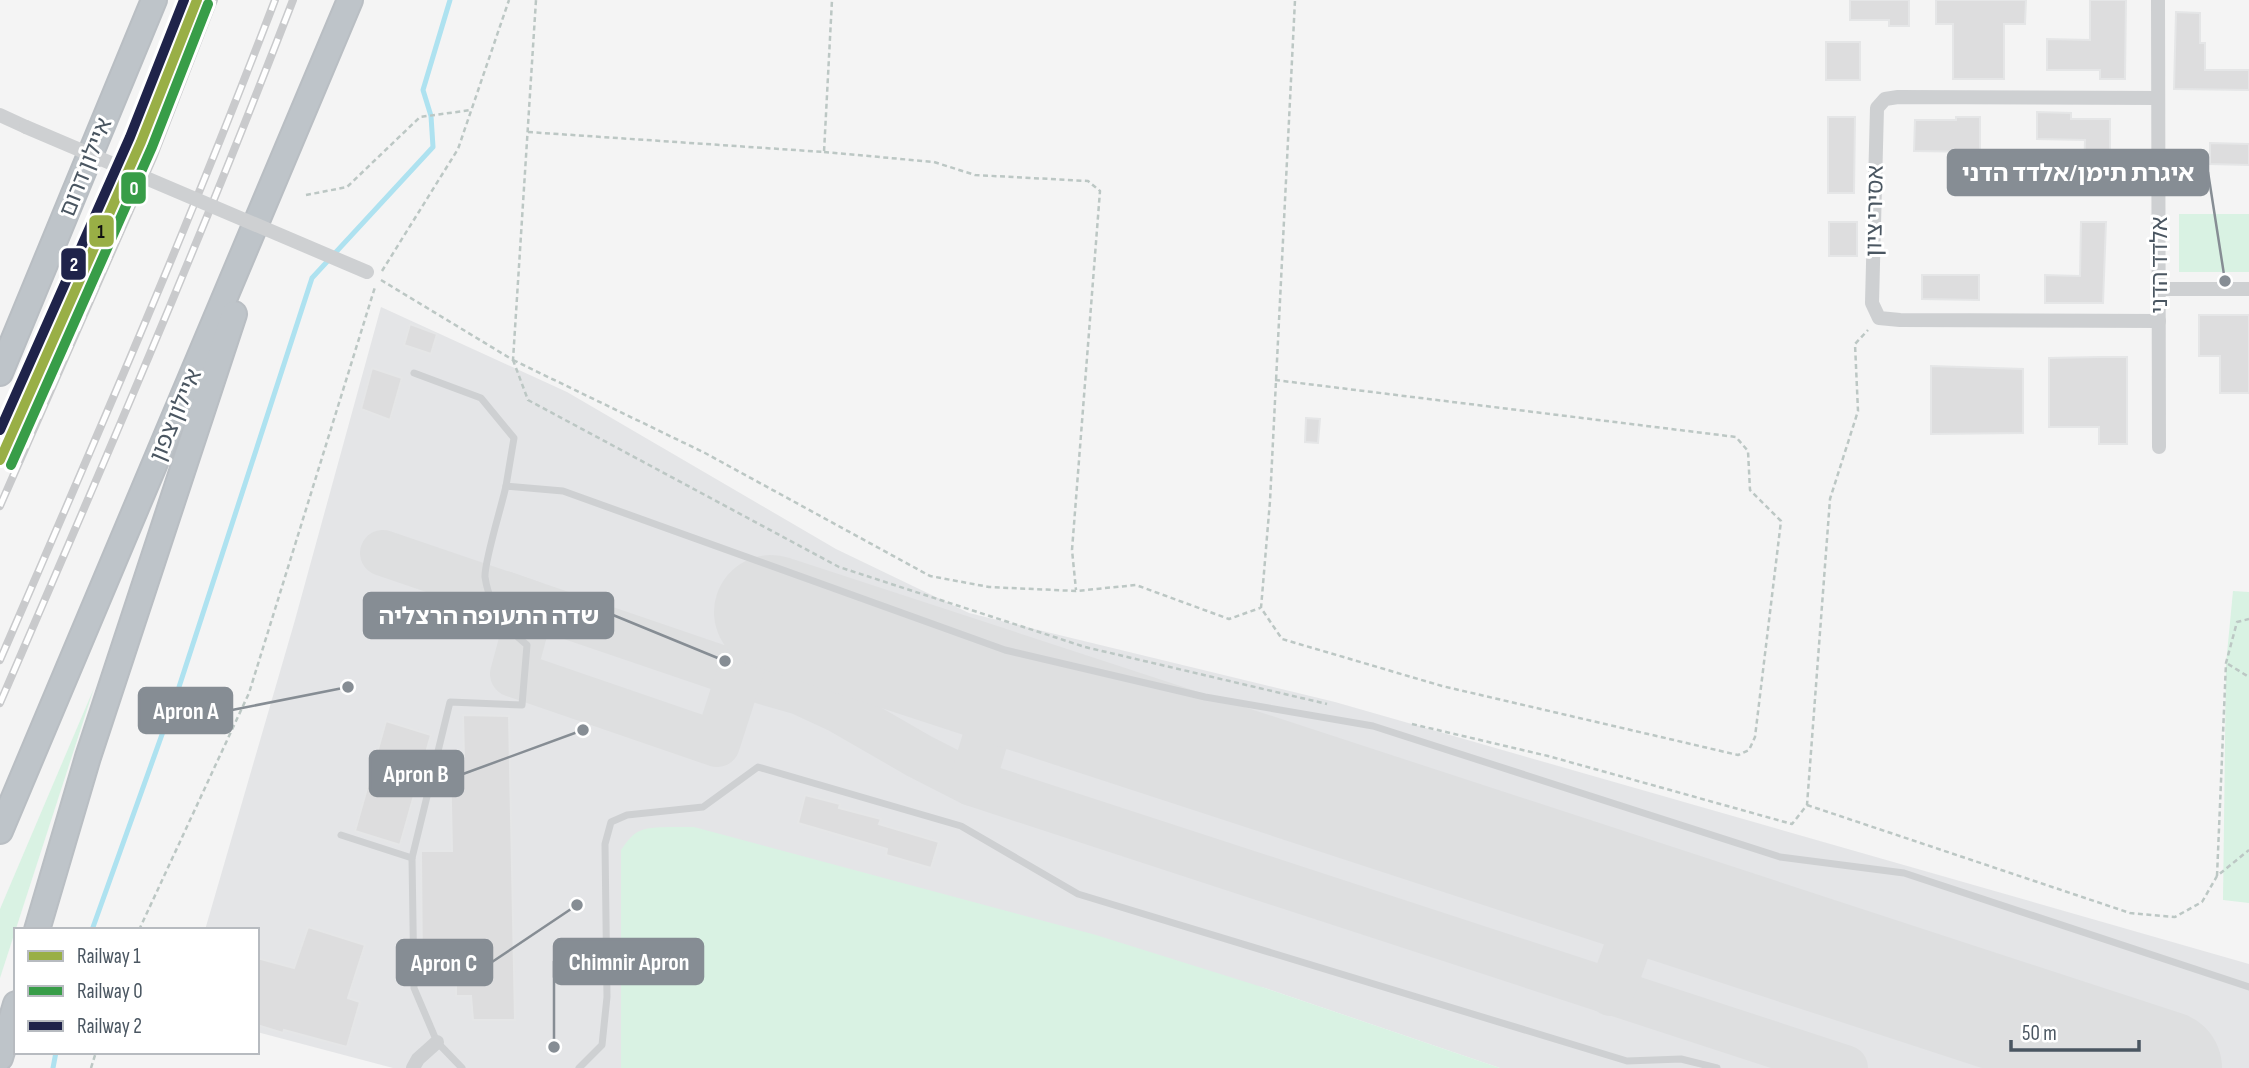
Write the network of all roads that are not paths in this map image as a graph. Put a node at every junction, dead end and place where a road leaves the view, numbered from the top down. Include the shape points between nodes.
1 (153, 0) edge
2 (350, 0) edge
3 (2158, 0) edge
4 (2158, 98) junction
5 (0, 115) edge
6 (286, 155) junction
7 (372, 275) road end
8 (2159, 289) junction
9 (2249, 289) edge
10 (2159, 321) junction
11 (0, 373) edge
12 (414, 373) dead end
13 (2159, 447) dead end
14 (506, 486) junction
15 (0, 831) edge
16 (341, 835) dead end
17 (412, 858) junction
18 (38, 928) edge
19 (2249, 987) edge
20 (14, 1011) edge
21 (437, 1042) junction
22 (0, 1058) edge
23 (413, 1068) edge
24 (462, 1068) edge
25 (579, 1068) edge
26 (1717, 1068) edge

1 - 11 highway, איילון דרום
2 - 6 highway, איילון צפון
3 - 4 street, אלדד הדני
4 - 8 street, אלדד הדני
4 - 10 street, אסירי ציון via 1885,99 1877,108 1872,303 1879,318 1900,320
5 - 7 street, bridge
6 - 15 highway, איילון צפון
6 - 18 highway via 92,744
8 - 9 street
8 - 10 street, אלדד הדני
10 - 13 street, אלדד הדני
12 - 14 lane via 481,398 514,438
14 - 17 lane via 485,575 494,607 511,632 527,645 522,705 450,702
14 - 19 lane via 563,491 1005,650 1205,697 1373,726 1780,857 1904,873
16 - 17 lane
17 - 21 lane via 414,988
20 - 22 highway
21 - 23 street
21 - 24 lane
25 - 26 lane via 602,1045 607,998 605,844 611,822 627,815 702,807 758,767 961,827 1078,894 1183,927 1627,1060 1681,1059

